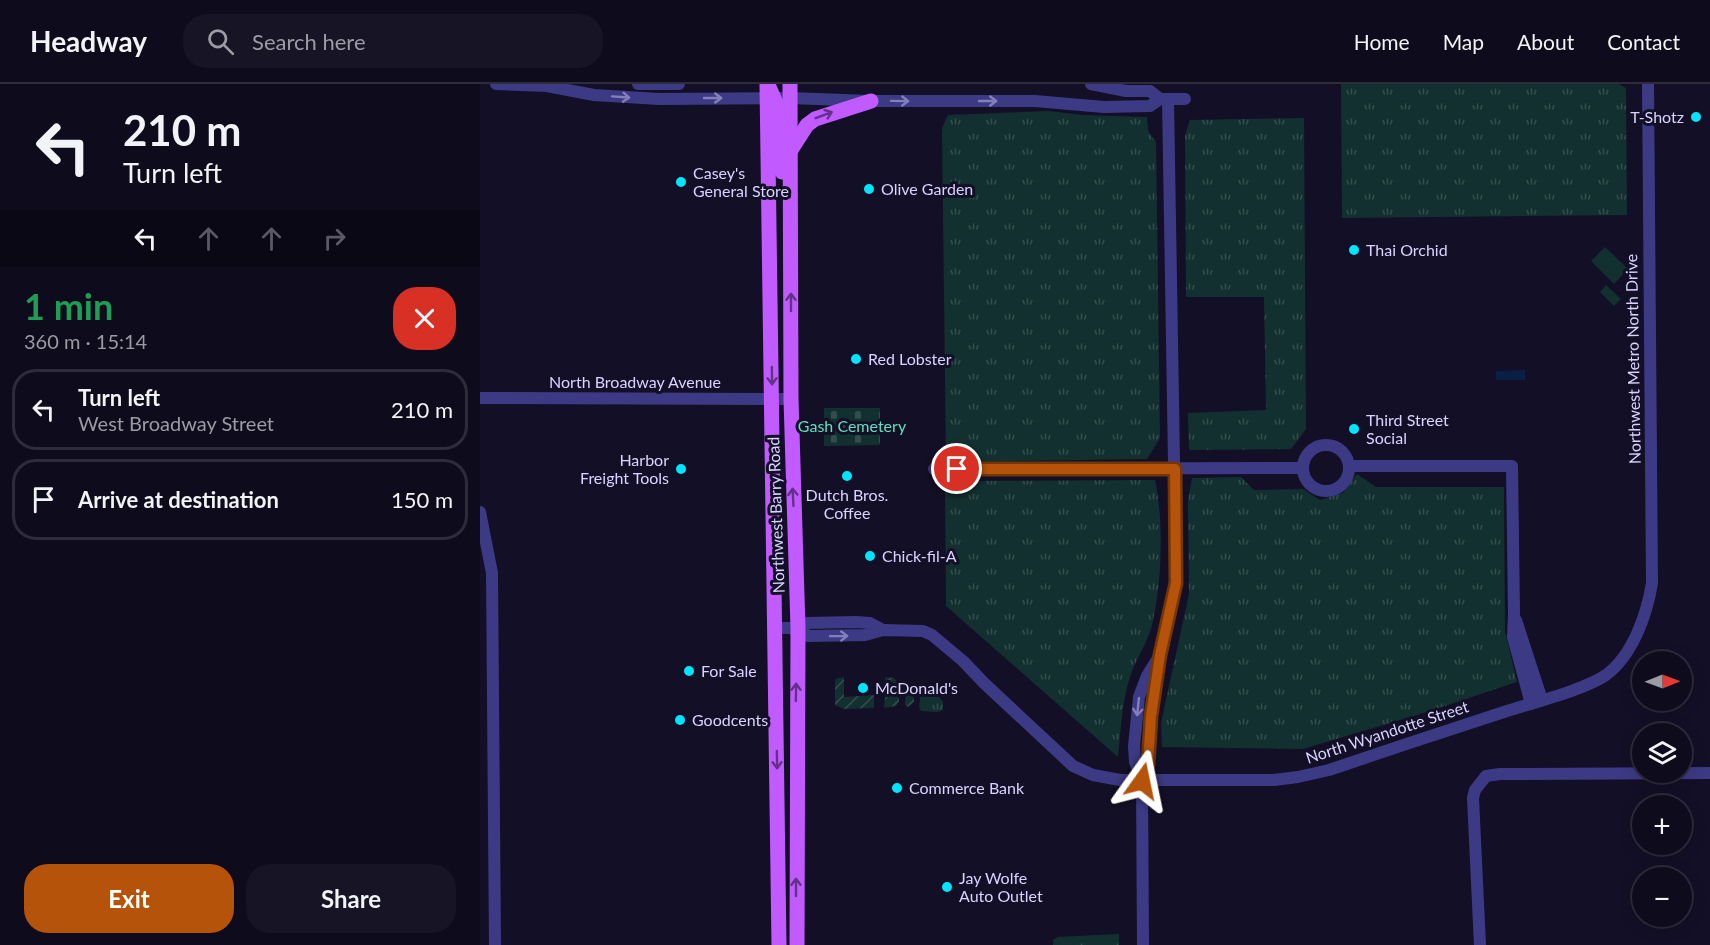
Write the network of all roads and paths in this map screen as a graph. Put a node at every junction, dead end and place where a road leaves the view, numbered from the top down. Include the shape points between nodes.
1 (496, 84) edge
2 (638, 84) edge
3 (679, 84) edge
4 (1091, 84) edge
5 (1648, 84) edge
6 (776, 91) edge
7 (1164, 99) junction
8 (1185, 99) dead end
9 (871, 101) junction
10 (791, 150) junction
11 (791, 206) junction
12 (480, 398) edge
13 (772, 399) junction
14 (790, 399) junction
15 (1349, 466) junction
16 (1303, 468) junction
17 (934, 469) dead end
18 (1175, 469) junction
19 (480, 512) edge
20 (775, 628) junction
21 (798, 628) junction
22 (1638, 632) joint
23 (1537, 702) junction
24 (1710, 773) edge
25 (1142, 781) junction
26 (495, 945) edge
27 (779, 945) edge
28 (796, 945) edge
29 (1143, 945) edge
30 (1480, 945) edge

1 -> 6 street via 659,99
2 - 3 street
4 - 7 street via 1150,91
5 - 22 street, Northwest Metro North Drive via 1653,557 1648,607
6 - 9 street
6 - 10 main road, Northwest Barry Road
6 - 11 main road via 783,185
6 -> 13 main road, Northwest Barry Road
7 - 8 street
9 -> 7 street via 1035,101 1139,107
7 - 18 street
10 -> 9 main road via 815,119
10 - 11 main road, Northwest Barry Road
14 -> 11 main road, Northwest Barry Road
12 - 13 street, North Broadway Avenue
13 - 14 street, North Broadway Avenue
13 - 20 main road, Northwest Barry Road
21 -> 14 main road, Northwest Barry Road
15 - 16 street via 1340,449 1326,445 1311,450
15 - 16 street via 1344,483 1327,491 1310,485
15 - 23 street via 1512,466 1513,638
16 - 18 street
17 - 18 street
18 - 25 street via 1176,583 1160,655 1148,764
19 - 26 street via 492,573
20 - 21 street, North Wyandotte Street
20 -> 27 main road, Northwest Barry Road
21 - 25 street, North Wyandotte Street via 808,636 865,635 883,630 923,631 932,635 1073,766 1093,776
28 -> 21 main road, Northwest Barry Road
22 - 23 street, North Wyandotte Street via 1607,674
23 - 25 street, North Wyandotte Street via 1298,777
24 - 30 street via 1486,776 1473,798
25 - 29 street

